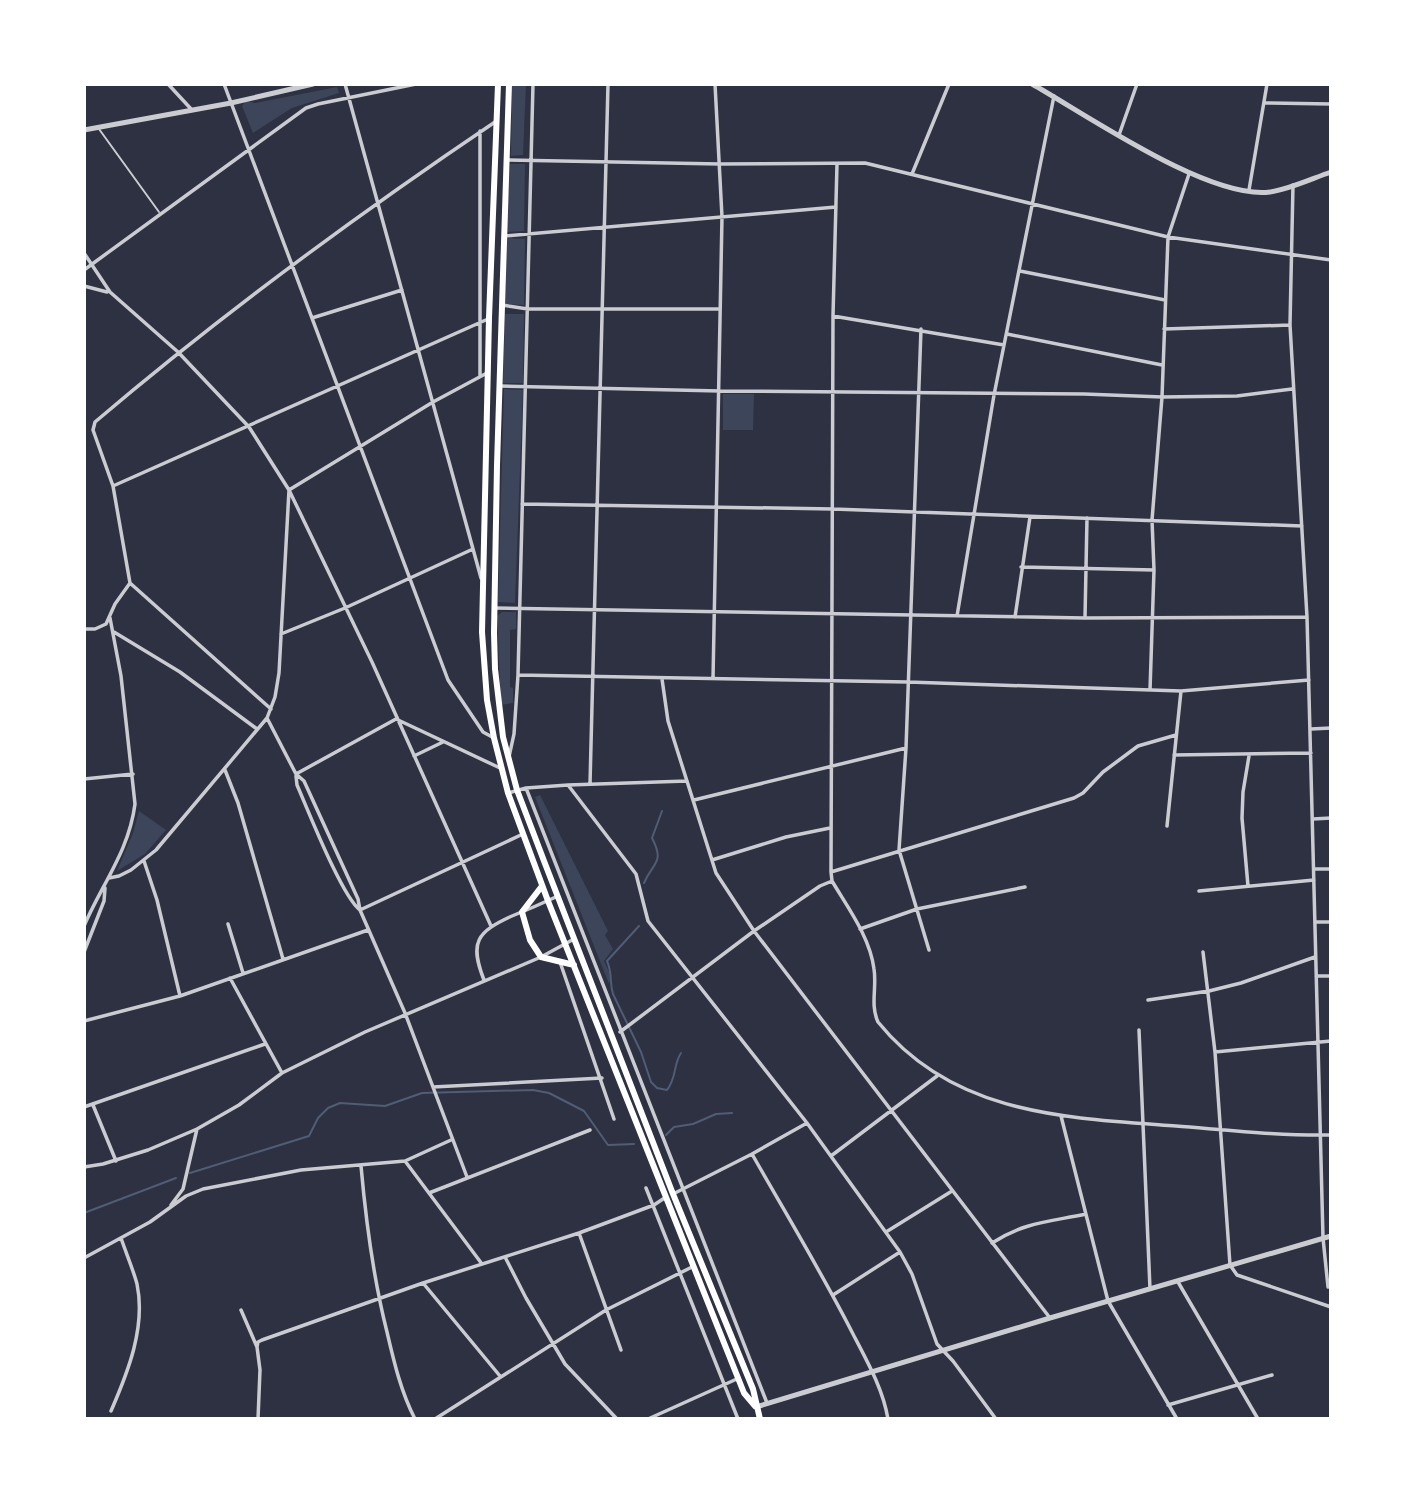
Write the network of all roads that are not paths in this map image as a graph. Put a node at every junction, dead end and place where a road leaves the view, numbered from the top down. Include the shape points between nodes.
1 (168, 84) edge
2 (224, 84) edge
3 (313, 84) edge
4 (345, 84) edge
5 (416, 84) edge
6 (498, 84) edge
7 (509, 84) edge
8 (533, 84) edge
9 (608, 84) edge
10 (715, 84) edge
11 (949, 84) edge
12 (1032, 84) edge
13 (1137, 84) edge
14 (1267, 84) edge
15 (1043, 87) edge
16 (1054, 96) junction
17 (348, 98) junction
18 (231, 103) junction
19 (1264, 103) junction
20 (1331, 104) edge
21 (192, 110) junction
22 (496, 120) junction
23 (99, 128) junction
24 (84, 130) edge
25 (481, 131) junction
26 (1119, 135) junction
27 (249, 150) junction
28 (507, 160) junction
29 (531, 160) junction
30 (605, 161) junction
31 (720, 164) junction
32 (837, 164) junction
33 (1331, 172) edge
34 (912, 174) junction
35 (1189, 174) junction
36 (1293, 185) junction
37 (1248, 192) junction
38 (379, 204) junction
39 (1032, 204) junction
40 (836, 207) junction
41 (161, 215) junction
42 (722, 217) junction
43 (606, 228) junction
44 (530, 233) junction
45 (504, 236) junction
46 (1168, 237) junction
47 (84, 253) edge
48 (1292, 255) junction
49 (1331, 260) edge
50 (293, 264) junction
51 (91, 267) junction
52 (84, 270) edge
53 (1020, 271) junction
54 (491, 284) junction
55 (503, 285) junction
56 (84, 286) edge
57 (402, 290) junction
58 (110, 292) junction
59 (1165, 300) junction
60 (502, 305) junction
61 (528, 309) junction
62 (721, 309) junction
63 (604, 310) junction
64 (833, 316) junction
65 (312, 318) junction
66 (489, 318) junction
67 (479, 323) junction
68 (1290, 325) junction
69 (921, 329) junction
70 (1164, 329) junction
71 (1007, 334) junction
72 (1005, 345) junction
73 (418, 350) junction
74 (178, 352) junction
75 (1162, 365) junction
76 (489, 372) junction
77 (480, 376) junction
78 (336, 385) junction
79 (500, 386) junction
80 (527, 386) junction
81 (601, 388) junction
82 (1293, 388) junction
83 (720, 391) junction
84 (833, 392) junction
85 (919, 394) junction
86 (995, 395) junction
87 (1161, 397) junction
88 (433, 402) junction
89 (249, 427) junction
90 (359, 446) junction
91 (113, 486) junction
92 (289, 490) junction
93 (522, 504) junction
94 (597, 505) junction
95 (715, 508) junction
96 (833, 509) junction
97 (914, 513) junction
98 (973, 514) junction
99 (1030, 517) junction
100 (1087, 518) junction
101 (1152, 520) junction
102 (1302, 526) junction
103 (473, 549) junction
104 (1021, 567) junction
105 (1087, 569) junction
106 (1154, 570) junction
107 (408, 578) junction
108 (130, 583) junction
109 (483, 586) junction
110 (345, 608) junction
111 (494, 608) junction
112 (520, 608) junction
113 (594, 610) junction
114 (714, 613) junction
115 (833, 615) junction
116 (909, 615) junction
117 (957, 616) junction
118 (1015, 617) junction
119 (1307, 617) junction
120 (110, 618) junction
121 (1085, 618) junction
122 (1153, 618) junction
123 (84, 629) edge
124 (114, 632) junction
125 (482, 632) junction
126 (494, 633) junction
127 (281, 634) junction
128 (518, 675) junction
129 (592, 676) junction
130 (662, 678) junction
131 (713, 679) junction
132 (1309, 680) junction
133 (831, 682) junction
134 (908, 682) junction
135 (1150, 690) junction
136 (1181, 691) junction
137 (271, 709) junction
138 (267, 718) junction
139 (396, 719) junction
140 (1331, 728) edge
141 (1311, 729) junction
142 (257, 730) junction
143 (1176, 735) junction
144 (503, 737) junction
145 (494, 738) junction
146 (443, 742) junction
147 (906, 748) junction
148 (1311, 753) junction
149 (1174, 755) junction
150 (1249, 755) junction
151 (413, 756) junction
152 (509, 761) junction
153 (832, 767) junction
154 (500, 768) junction
155 (225, 770) junction
156 (132, 774) junction
157 (296, 774) junction
158 (84, 779) edge
159 (687, 780) junction
160 (590, 784) junction
161 (568, 785) junction
162 (526, 788) junction
163 (517, 790) junction
164 (508, 793) junction
165 (694, 800) junction
166 (1331, 818) edge
167 (1313, 819) junction
168 (1167, 826) dead end
169 (831, 828) junction
170 (523, 834) junction
171 (899, 850) junction
172 (712, 860) junction
173 (144, 861) junction
174 (461, 862) junction
175 (1314, 869) junction
176 (1331, 869) edge
177 (831, 872) junction
178 (109, 878) junction
179 (1314, 880) junction
180 (832, 881) junction
181 (542, 886) junction
182 (1248, 886) junction
183 (1025, 887) dead end
184 (105, 888) junction
185 (1199, 891) dead end
186 (558, 896) junction
187 (548, 901) junction
188 (917, 909) junction
189 (360, 910) junction
190 (522, 912) junction
191 (1316, 922) junction
192 (1331, 922) edge
193 (228, 924) dead end
194 (84, 926) edge
195 (491, 926) junction
196 (860, 929) junction
197 (368, 930) junction
198 (754, 931) junction
199 (574, 939) junction
200 (565, 943) junction
201 (929, 950) dead end
202 (84, 952) edge
203 (1203, 952) dead end
204 (541, 957) junction
205 (1315, 957) junction
206 (283, 959) junction
207 (559, 960) junction
208 (573, 965) junction
209 (243, 973) junction
210 (1316, 976) junction
211 (1331, 976) edge
212 (230, 978) junction
213 (691, 978) junction
214 (484, 980) junction
215 (1209, 991) junction
216 (180, 996) junction
217 (1148, 1000) dead end
218 (405, 1013) junction
219 (84, 1021) edge
220 (1139, 1030) dead end
221 (620, 1032) junction
222 (1331, 1041) edge
223 (1320, 1042) junction
224 (265, 1044) junction
225 (1215, 1052) junction
226 (282, 1073) junction
227 (937, 1076) junction
228 (602, 1078) junction
229 (434, 1088) junction
230 (93, 1105) junction
231 (84, 1107) edge
232 (891, 1110) junction
233 (1061, 1116) junction
234 (614, 1119) dead end
235 (807, 1122) junction
236 (1144, 1124) junction
237 (197, 1129) junction
238 (590, 1130) dead end
239 (1220, 1130) junction
240 (1321, 1135) junction
241 (1331, 1135) edge
242 (451, 1140) junction
243 (752, 1154) junction
244 (831, 1156) junction
245 (116, 1161) junction
246 (405, 1161) junction
247 (361, 1165) junction
248 (84, 1167) edge
249 (467, 1177) junction
250 (646, 1188) dead end
251 (682, 1188) junction
252 (952, 1191) junction
253 (429, 1193) junction
254 (673, 1194) junction
255 (665, 1198) junction
256 (653, 1205) junction
257 (168, 1210) junction
258 (1086, 1214) junction
259 (886, 1232) junction
260 (579, 1233) junction
261 (1331, 1236) edge
262 (121, 1238) junction
263 (1323, 1238) junction
264 (992, 1243) junction
265 (900, 1252) junction
266 (505, 1257) junction
267 (84, 1258) edge
268 (482, 1264) junction
269 (1230, 1265) junction
270 (692, 1267) junction
271 (681, 1273) junction
272 (1177, 1281) junction
273 (424, 1283) junction
274 (1328, 1287) dead end
275 (1150, 1289) junction
276 (833, 1295) junction
277 (378, 1299) junction
278 (1108, 1301) junction
279 (1331, 1307) edge
280 (241, 1310) dead end
281 (606, 1310) junction
282 (1050, 1318) junction
283 (552, 1344) junction
284 (257, 1347) junction
285 (621, 1350) dead end
286 (941, 1351) junction
287 (872, 1371) junction
288 (500, 1376) junction
289 (1272, 1376) dead end
290 (739, 1378) junction
291 (724, 1384) junction
292 (1238, 1385) junction
293 (767, 1403) junction
294 (1168, 1405) junction
295 (756, 1408) junction
296 (111, 1411) dead end
297 (258, 1419) edge
298 (415, 1419) edge
299 (435, 1419) edge
300 (617, 1419) edge
301 (648, 1419) edge
302 (738, 1419) edge
303 (760, 1419) edge
304 (888, 1419) edge
305 (996, 1419) edge
306 (1177, 1419) edge
307 (1258, 1419) edge

1 - 21 street
2 - 18 street
3 - 18 street
4 - 17 street
5 - 17 street
6 - 22 main road
7 - 28 main road
8 - 29 street
9 - 30 street
10 - 31 street
11 - 34 street
12 - 15 street
13 - 26 street
14 - 19 street
15 - 16 street
16 - 26 street
16 - 39 street
17 - 27 street via 311,106
17 - 38 street
18 - 21 street
18 - 27 street
19 - 20 street
19 - 37 street
21 - 23 street
22 - 25 street
22 - 54 main road
23 - 24 street
23 - 41 lane
25 - 38 street
25 - 67 street
26 - 35 street
27 - 41 street
27 - 50 street
28 - 29 street
28 - 45 main road
29 - 30 street
29 - 44 street
30 - 31 street
30 - 43 street
31 - 32 street
31 - 42 street
32 - 34 street via 865,163
32 - 40 street
33 - 36 street
34 - 39 street
35 - 37 street
35 - 46 street
36 - 37 street
36 - 48 street
38 - 50 street
38 - 57 street
39 - 46 street
39 - 53 street
40 - 42 street
40 - 64 street
41 - 51 street
42 - 43 street
42 - 62 street
43 - 44 street
43 - 63 street
44 - 45 street
44 - 61 street
45 - 55 main road
46 - 48 street
46 - 59 street
47 - 51 street
48 - 49 street
48 - 68 street
50 - 65 street
50 - 74 street
51 - 52 street
51 - 58 street
53 - 59 street
53 - 71 street
54 - 55 main road
54 - 66 main road
55 - 60 main road
56 - 58 street
57 - 65 street
57 - 73 street
58 - 74 street
59 - 70 street
60 - 61 street
60 - 79 main road
61 - 63 street
61 - 80 street
62 - 63 street
62 - 83 street
63 - 81 street
64 - 69 street
64 - 84 street
65 - 78 street
66 - 67 street
66 - 76 main road
67 - 73 street
67 - 77 street
68 - 70 street
68 - 82 street
69 - 72 street
69 - 85 street
70 - 75 street
71 - 72 street
71 - 75 street
72 - 86 street
73 - 78 street
73 - 88 street
74 - 89 street
74 - 91 street via 94,422
75 - 87 street
76 - 77 street
76 - 109 main road
77 - 88 street
78 - 89 street
78 - 90 street
79 - 80 street
79 - 111 main road
80 - 81 street
80 - 93 street
81 - 83 street
81 - 94 street
82 - 87 street via 1237,396
82 - 102 street
83 - 84 street
83 - 95 street
84 - 85 street
84 - 96 street
85 - 86 street
85 - 97 street
86 - 87 street
86 - 98 street
87 - 101 street
88 - 90 street
88 - 103 street
89 - 91 street
89 - 92 street
90 - 92 street
90 - 107 street
91 - 108 street
92 - 110 street
92 - 127 street
93 - 94 street
93 - 112 street
94 - 95 street
94 - 113 street
95 - 96 street
95 - 114 street
96 - 97 street
96 - 115 street
97 - 98 street
97 - 116 street
98 - 99 street
98 - 117 street
99 - 100 street
99 - 104 street
100 - 101 street
100 - 105 street
101 - 102 street
101 - 106 street
102 - 119 street
103 - 107 street
103 - 109 street
104 - 105 street
104 - 118 street
105 - 106 street
105 - 121 street
106 - 122 street
107 - 110 street
107 - 145 street via 448,680 483,732
108 - 120 street
108 - 137 street
109 - 125 main road
110 - 127 street
110 - 139 street
111 - 112 street
111 - 126 main road
112 - 113 street
112 - 128 street
113 - 114 street
113 - 129 street
114 - 115 street
114 - 131 street
115 - 116 street
115 - 133 street
116 - 117 street
116 - 134 street
117 - 118 street
118 - 121 street
119 - 122 street
119 - 132 street
120 - 123 street via 101,627
120 - 124 street
121 - 122 street
122 - 135 street
124 - 142 street
124 - 156 street
125 - 126 main road
125 - 145 main road
126 - 144 main road
127 - 137 street
128 - 129 street
128 - 152 street
129 - 130 street
129 - 160 street
130 - 131 street
130 - 159 street via 668,721
131 - 133 street
132 - 136 street
132 - 141 street
133 - 134 street
133 - 153 street
134 - 135 street
134 - 147 street
135 - 136 street
136 - 143 street
137 - 138 street
138 - 142 street
138 - 157 street
139 - 146 street
139 - 151 street
139 - 157 street
140 - 141 street
141 - 148 street
142 - 155 street
143 - 149 street
143 - 171 street via 1138,746 1074,798
144 - 145 main road
144 - 152 main road
145 - 154 main road
146 - 151 street
146 - 154 street
147 - 153 street
147 - 171 street
148 - 150 street
148 - 167 street
149 - 150 street
149 - 168 street
150 - 182 street via 1241,818
151 - 174 street
152 - 154 main road
152 - 163 main road
153 - 165 street
153 - 169 street
154 - 164 main road
155 - 173 street
155 - 206 street
156 - 158 street
156 - 178 street via 132,825
157 - 189 street via 304,781
157 - 189 street via 333,864 352,904
159 - 160 street
159 - 165 street
160 - 161 street
161 - 162 street
161 - 213 street via 636,874 648,921
162 - 163 street
162 - 221 street
163 - 164 street
163 - 186 main road
164 - 170 main road
165 - 172 street
166 - 167 street
167 - 175 street
169 - 172 street
169 - 177 street
170 - 174 street
170 - 181 main road
171 - 177 street
171 - 188 street
172 - 198 street
173 - 178 street
173 - 216 street
174 - 189 street
174 - 195 street
175 - 176 street
175 - 179 street
177 - 180 street
178 - 184 street
179 - 182 street
179 - 191 street
180 - 196 street
180 - 198 street
181 - 187 main road
181 - 190 main road
182 - 185 street
183 - 188 street
184 - 194 street
184 - 202 street
186 - 187 street
186 - 199 main road
187 - 190 street
187 - 200 main road
188 - 196 street
188 - 201 street
189 - 197 street
190 - 195 street
190 - 204 main road via 530,940
191 - 192 street
191 - 205 street
193 - 209 street
195 - 214 street via 477,945
196 - 227 street via 874,969 878,1022
197 - 206 street
197 - 218 street
198 - 213 street
198 - 232 street
199 - 200 street
199 - 254 main road
200 - 204 street
200 - 208 main road
203 - 215 street
204 - 207 main road
204 - 214 street
205 - 210 street
205 - 215 street
206 - 209 street
207 - 208 main road
207 - 228 street
208 - 255 main road
209 - 212 street
210 - 211 street
210 - 223 street
212 - 216 street
212 - 224 street
213 - 221 street
213 - 235 street
214 - 218 street
215 - 217 street
215 - 225 street
216 - 219 street
218 - 226 street
218 - 229 street
220 - 236 street
221 - 251 street
222 - 223 street
223 - 225 street
223 - 240 street
224 - 226 street
224 - 230 street
225 - 239 street
226 - 237 street
227 - 232 street
227 - 233 street via 988,1099
228 - 229 street
228 - 234 street
229 - 242 street
230 - 231 street
230 - 245 street
232 - 244 street
232 - 252 street
233 - 236 street
233 - 258 street
235 - 243 street
235 - 244 street
236 - 239 street
236 - 275 street
237 - 245 street
237 - 257 street via 183,1189
238 - 249 street
239 - 240 street
239 - 269 street
240 - 241 street
240 - 263 street
242 - 246 street
242 - 249 street
243 - 251 street
243 - 276 street
244 - 259 street
245 - 248 street
246 - 247 street
246 - 253 street
247 - 257 street via 224,1184 186,1196
247 - 277 street
249 - 253 street
250 - 256 street
251 - 254 street
251 - 293 street
252 - 259 street
252 - 264 street
253 - 268 street
254 - 255 street
254 - 295 main road via 753,1389
255 - 256 street
255 - 270 main road
256 - 260 street
256 - 271 street
257 - 262 street
258 - 264 street via 1012,1230
258 - 278 street
259 - 265 street
260 - 266 street
260 - 281 street
261 - 263 street
262 - 267 street
262 - 296 street via 139,1302 133,1351
263 - 269 street
263 - 274 street
264 - 282 street
265 - 276 street
265 - 286 street
266 - 268 street
266 - 283 street
268 - 273 street
269 - 272 street
269 - 279 street via 1237,1275
270 - 271 street
270 - 290 main road
271 - 281 street
271 - 291 street
272 - 275 street
272 - 292 street
273 - 277 street
273 - 288 street
275 - 278 street
276 - 287 street
277 - 284 street via 262,1340
277 - 298 street
278 - 282 street
278 - 294 street
280 - 284 street
281 - 283 street
281 - 285 street
282 - 286 street
283 - 288 street
283 - 300 street
284 - 297 street
286 - 287 street
286 - 305 street
287 - 293 street
287 - 304 street
288 - 299 street
289 - 292 street
290 - 291 street
290 - 295 main road
291 - 301 street
291 - 302 street
292 - 294 street
292 - 307 street
293 - 295 street
294 - 306 street
295 - 303 main road

